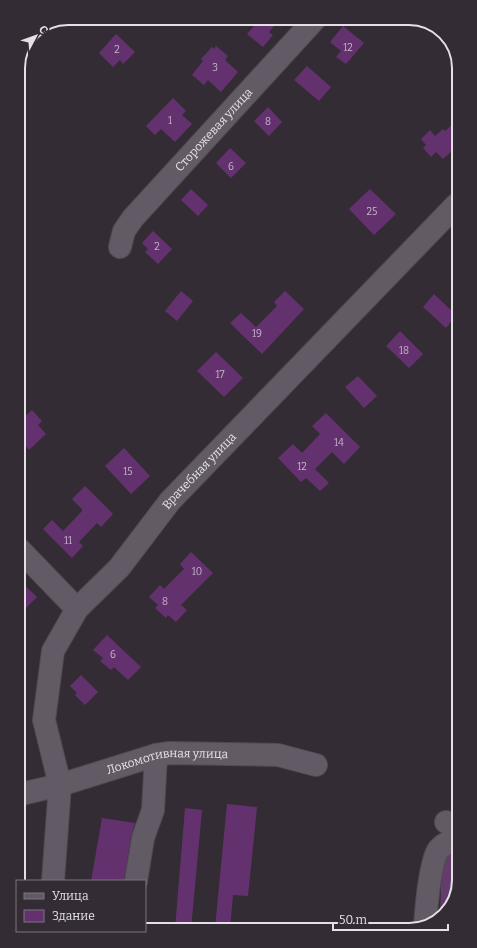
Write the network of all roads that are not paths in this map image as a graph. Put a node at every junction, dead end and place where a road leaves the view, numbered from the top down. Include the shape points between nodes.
1 (310, 25) edge
2 (452, 209) edge
3 (120, 247) dead end
4 (25, 555) edge
5 (77, 609) junction
6 (156, 755) junction
7 (316, 766) dead end
8 (60, 785) junction
9 (25, 793) edge
10 (452, 842) edge
11 (52, 880) edge
12 (136, 880) edge
13 (426, 920) edge

1 - 3 street, Сторожевая улица via 133,218 124,231
2 - 5 street, Врачебная улица via 170,501 119,568
4 - 5 street
5 - 8 street, Врачебная улица via 53,651 44,720
6 - 7 street, Локомотивная улица via 278,755
6 - 8 street, Локомотивная улица
6 - 12 street via 153,810 143,838
8 - 9 street, Локомотивная улица
8 - 11 street, Врачебная улица
10 - 13 street via 438,849 432,864

